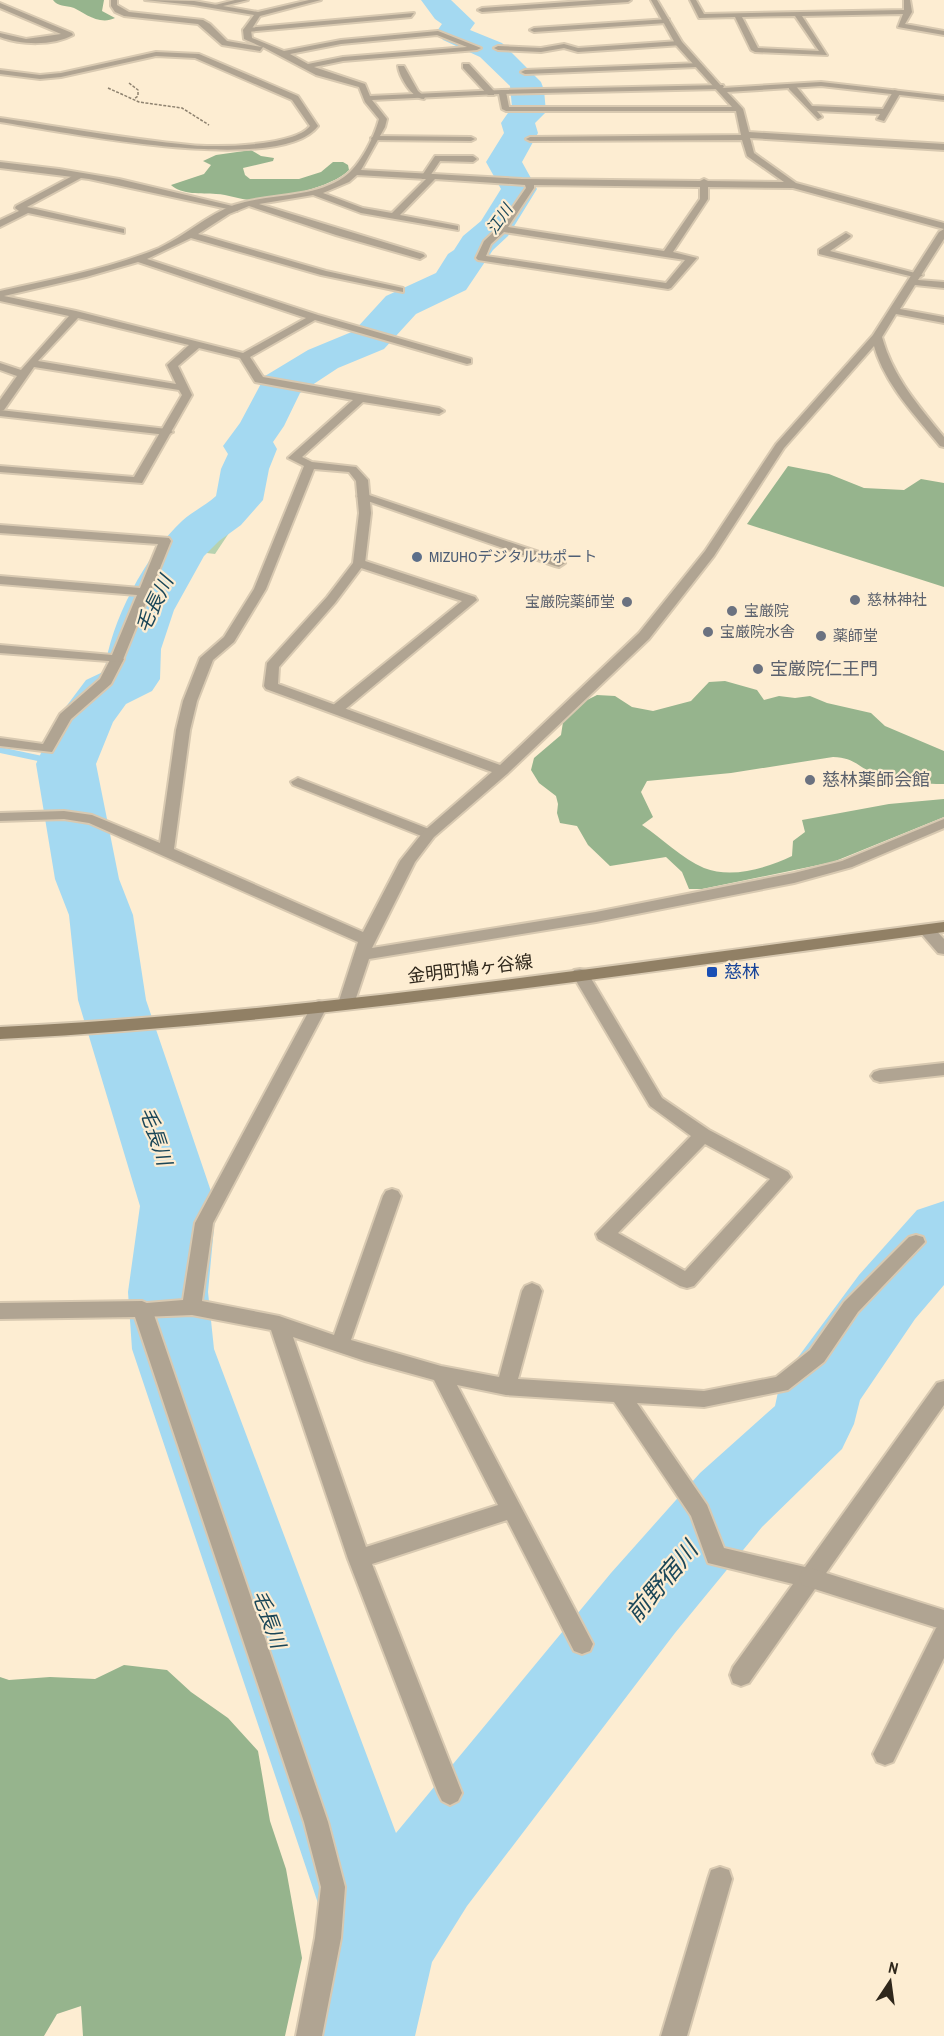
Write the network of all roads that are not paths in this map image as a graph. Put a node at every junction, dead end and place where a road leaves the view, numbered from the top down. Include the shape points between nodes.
1 (114, 0) edge
2 (148, 0) edge
3 (245, 0) edge
4 (318, 0) edge
5 (628, 0) edge
6 (654, 0) edge
7 (693, 0) edge
8 (907, 0) edge
9 (0, 5) edge
10 (215, 6) junction
11 (482, 10) dead end
12 (908, 12) junction
13 (258, 14) junction
14 (796, 14) junction
15 (411, 15) dead end
16 (737, 15) junction
17 (666, 21) junction
18 (248, 30) junction
19 (534, 30) dead end
20 (944, 33) edge
21 (0, 35) edge
22 (679, 43) junction
23 (498, 48) dead end
24 (280, 52) junction
25 (697, 65) junction
26 (466, 66) dead end
27 (305, 68) junction
28 (401, 68) dead end
29 (0, 72) edge
30 (525, 72) dead end
31 (792, 87) junction
32 (721, 89) junction
33 (502, 92) junction
34 (897, 92) junction
35 (491, 93) junction
36 (422, 97) junction
37 (369, 98) junction
38 (944, 98) edge
39 (812, 108) junction
40 (739, 109) junction
41 (819, 117) dead end
42 (0, 120) edge
43 (747, 136) junction
44 (375, 138) junction
45 (471, 139) dead end
46 (530, 139) dead end
47 (944, 147) edge
48 (473, 159) dead end
49 (0, 165) edge
50 (355, 172) junction
51 (78, 176) junction
52 (429, 177) junction
53 (530, 182) junction
54 (704, 183) junction
55 (793, 185) junction
56 (312, 192) junction
57 (252, 204) junction
58 (237, 208) junction
59 (27, 210) junction
60 (393, 217) junction
61 (0, 224) edge
62 (944, 226) edge
63 (455, 228) dead end
64 (502, 229) junction
65 (121, 231) dead end
66 (944, 232) edge
67 (192, 235) junction
68 (846, 236) dead end
69 (667, 254) junction
70 (420, 256) dead end
71 (937, 256) edge
72 (137, 259) junction
73 (915, 278) junction
74 (944, 285) edge
75 (400, 290) dead end
76 (0, 294) edge
77 (0, 298) edge
78 (894, 311) junction
79 (76, 314) junction
80 (314, 317) junction
81 (944, 320) edge
82 (878, 337) junction
83 (197, 344) junction
84 (244, 356) junction
85 (467, 361) dead end
86 (31, 363) junction
87 (0, 366) edge
88 (24, 375) junction
89 (184, 388) junction
90 (361, 398) junction
91 (0, 408) edge
92 (439, 411) dead end
93 (0, 413) edge
94 (167, 432) junction
95 (944, 444) edge
96 (310, 465) junction
97 (0, 469) edge
98 (363, 496) junction
99 (0, 529) edge
100 (358, 563) junction
101 (559, 563) dead end
102 (0, 580) edge
103 (145, 592) junction
104 (0, 649) edge
105 (117, 659) junction
106 (337, 709) junction
107 (0, 742) edge
108 (502, 771) junction
109 (298, 782) dead end
110 (0, 817) edge
111 (944, 823) edge
112 (429, 834) junction
113 (166, 852) junction
114 (944, 927) edge
115 (926, 930) junction
116 (364, 948) junction
117 (944, 949) edge
118 (580, 974) junction
119 (346, 1004) junction
120 (319, 1007) junction
121 (0, 1032) edge
122 (944, 1069) edge
123 (880, 1077) dead end
124 (703, 1135) junction
125 (392, 1196) dead end
126 (916, 1242) dead end
127 (532, 1291) dead end
128 (192, 1307) junction
129 (142, 1309) junction
130 (0, 1311) edge
131 (279, 1324) junction
132 (340, 1344) junction
133 (441, 1374) junction
134 (506, 1387) junction
135 (944, 1389) edge
136 (619, 1393) junction
137 (510, 1510) junction
138 (359, 1559) junction
139 (810, 1578) junction
140 (944, 1620) edge
141 (944, 1635) edge
142 (582, 1644) dead end
143 (741, 1675) dead end
144 (885, 1754) dead end
145 (450, 1793) dead end
146 (720, 1879) dead end
147 (309, 2036) edge
148 (674, 2036) edge

1 - 24 street via 114,10 124,14 199,22 212,27 225,43
2 - 10 street
3 - 10 street
4 - 13 street
5 - 11 street
6 - 17 street
7 - 16 street via 702,16
8 - 12 street
9 - 21 street via 69,35 28,43
10 - 13 street
12 - 14 street
12 - 20 street via 902,25
13 - 18 street
14 - 16 street
14 - 16 street via 824,53 755,50
15 - 18 street
17 - 19 street
17 - 22 street
18 - 24 street via 248,39
22 - 23 street via 578,50 564,46 541,50
22 - 25 street
24 - 27 street
24 - 27 street via 438,33 477,48 343,59
25 - 30 street
25 - 32 street
26 - 35 street
27 - 37 street via 362,86
28 - 36 street
29 - 42 street via 40,77 156,54 196,56 295,98 314,126 292,141 192,148
31 - 32 street
31 - 34 street via 821,84
31 - 39 street
32 - 33 street
32 - 40 street
33 - 35 street
33 - 40 street via 506,109 526,111
34 - 38 street
34 - 39 street via 883,116
35 - 36 street
36 - 37 street
37 - 44 street via 383,119
39 - 41 street
40 - 43 street
43 - 46 street
43 - 47 street
43 - 55 street via 750,154
44 - 45 street
44 - 50 street
48 - 52 street via 438,158
49 - 51 street
50 - 52 street
50 - 56 street via 332,188
51 - 58 street
51 - 59 street via 19,208
52 - 53 street
52 - 60 street
53 - 54 street
53 - 64 street via 530,188
54 - 55 street
54 - 69 street via 704,199
55 - 62 street
56 - 57 street
56 - 60 street
57 - 58 street
57 - 70 street
58 - 67 street
59 - 61 street
59 - 65 street
60 - 63 street
64 - 69 street
64 - 69 street via 487,243 481,258 668,286 692,258
66 - 71 street
67 - 72 street
67 - 75 street
68 - 73 street via 822,252
71 - 73 street
72 - 76 street
72 - 80 street
73 - 74 street
73 - 78 street
77 - 79 street
78 - 81 street
78 - 82 street
79 - 83 street
79 - 86 street
80 - 84 street
80 - 85 street
82 - 95 street via 881,357 891,375
82 - 108 street via 780,446 710,553 644,636
83 - 84 street
83 - 89 street via 172,365
84 - 90 street via 259,380
86 - 88 street
86 - 89 street
87 - 88 street
88 - 91 street
89 - 94 street via 187,395
90 - 92 street
90 - 96 street via 294,458
93 - 94 street
94 - 97 street via 138,481
96 - 98 street via 352,469 362,480
96 - 113 street via 260,589 228,639 207,658 190,701
98 - 100 street
98 - 101 street
99 - 103 street via 165,541
100 - 106 street via 272,666 271,686
100 - 106 street via 471,600
102 - 103 street
103 - 105 street
104 - 105 street
105 - 107 street via 106,681 65,717 46,749
106 - 108 street
108 - 112 street
109 - 112 street
110 - 113 street via 64,815 92,819
111 - 116 street via 847,864 794,878 596,917
112 - 116 street via 408,861
113 - 116 street
114 - 115 main road, 金明町鳩ヶ谷線
115 - 117 street
115 - 118 main road, 金明町鳩ヶ谷線
116 - 119 street
118 - 119 main road, 金明町鳩ヶ谷線
118 - 124 street via 656,1102
119 - 120 main road, 金明町鳩ヶ谷線
120 - 121 main road, 金明町鳩ヶ谷線 via 82,1029
120 - 128 street via 204,1223
122 - 123 street
124 - 124 street via 605,1234 687,1281 782,1177
125 - 132 street
126 - 136 street via 851,1307 817,1356 781,1384 704,1399
127 - 134 street
128 - 129 street
128 - 131 street
129 - 130 street
129 - 147 street via 316,1822 333,1887 328,1938
131 - 132 street
131 - 138 street
132 - 133 street
133 - 134 street
133 - 137 street
134 - 136 street
135 - 139 street
136 - 139 street via 700,1512 716,1556
137 - 138 street
137 - 142 street
138 - 145 street
139 - 140 street
139 - 143 street
141 - 144 street
146 - 148 street

